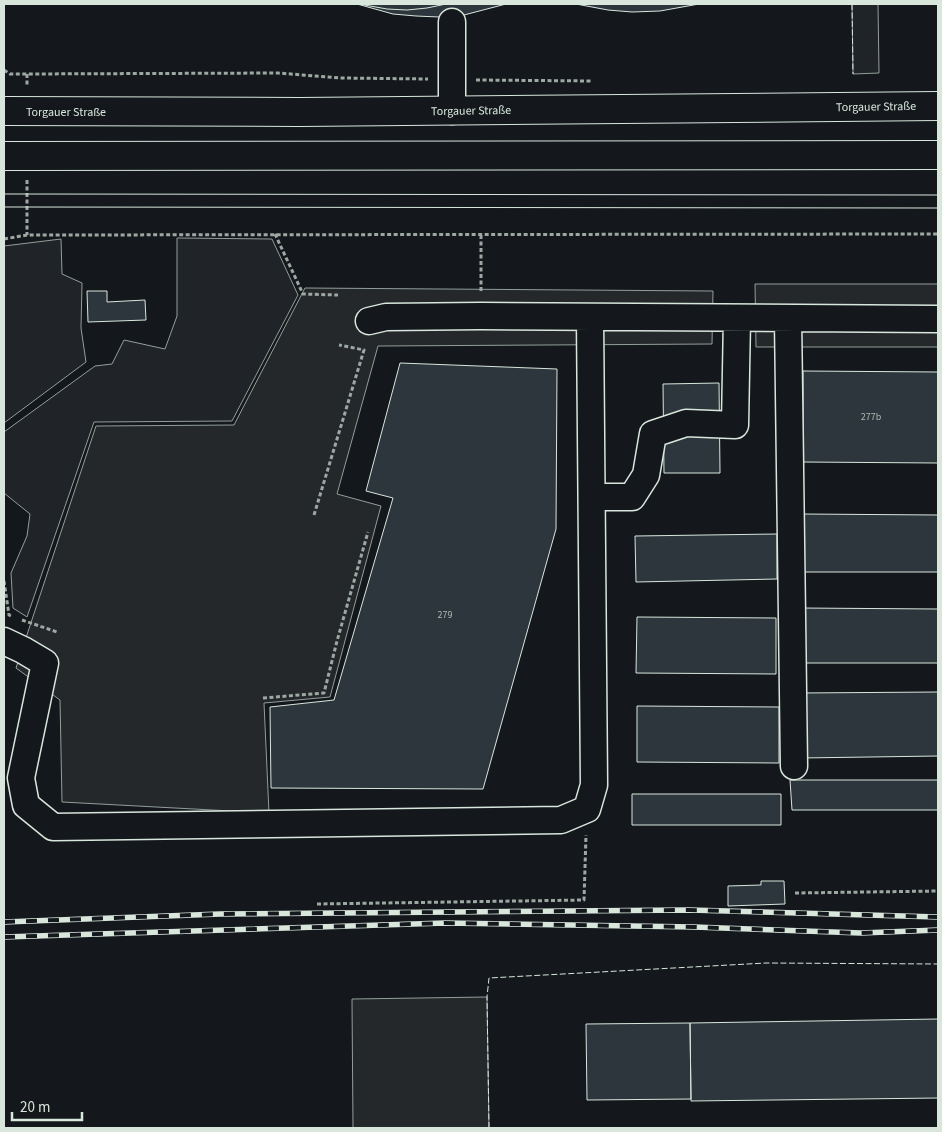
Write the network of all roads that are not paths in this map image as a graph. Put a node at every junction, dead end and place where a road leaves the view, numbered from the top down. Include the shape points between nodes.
1 (452, 22) dead end
2 (938, 106) edge
3 (452, 111) junction
4 (4, 112) edge
5 (938, 155) edge
6 (4, 156) edge
7 (590, 317) junction
8 (737, 318) junction
9 (788, 318) junction
10 (938, 319) edge
11 (370, 321) dead end
12 (592, 497) junction
13 (4, 641) edge
14 (794, 766) dead end

1 - 3 street
2 - 3 main road, Torgauer Straße
3 - 4 main road, Torgauer Straße
5 - 6 main road
7 - 8 street
7 - 11 street via 386,317
7 - 12 street
8 - 9 street
8 - 12 street via 735,425 686,423 653,434 646,475 632,497
9 - 10 street
9 - 14 street
12 - 13 street via 594,785 587,809 561,820 53,827 26,805 21,778 45,663

